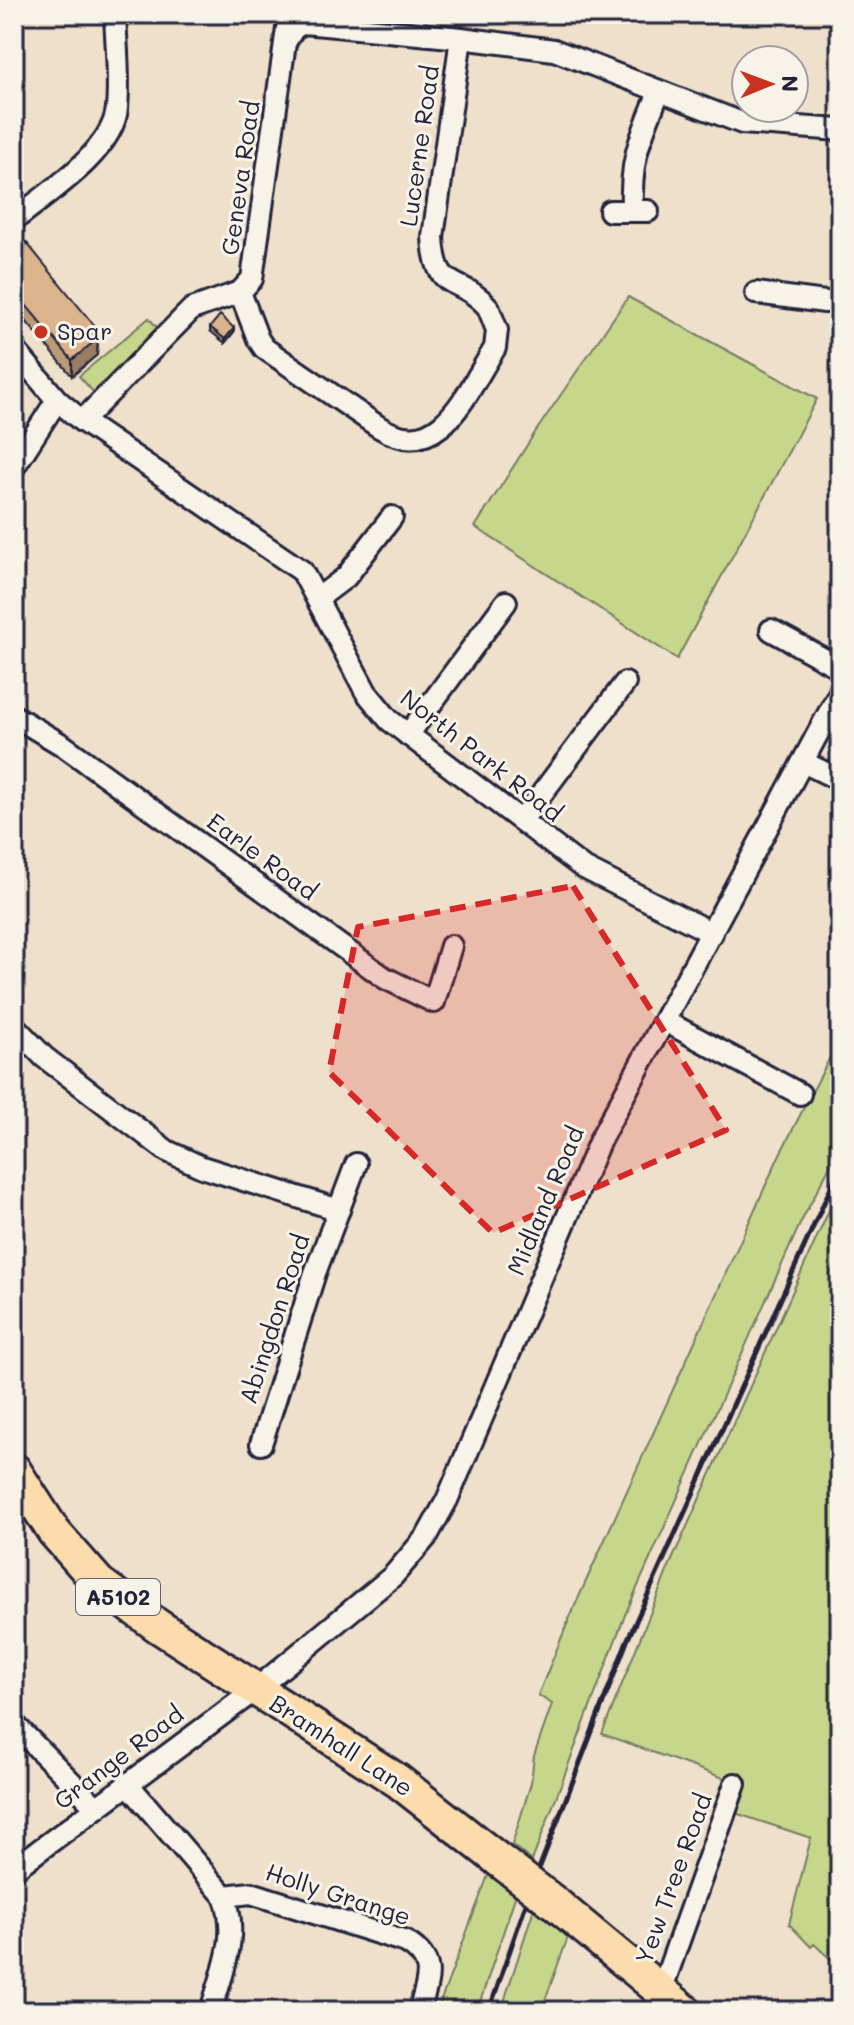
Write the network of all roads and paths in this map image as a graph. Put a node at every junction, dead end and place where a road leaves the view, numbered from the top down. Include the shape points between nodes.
1 (115, 14) edge
2 (289, 14) edge
3 (461, 38) junction
4 (286, 41) junction
5 (659, 92) junction
6 (840, 130) edge
7 (610, 211) dead end
8 (14, 220) edge
9 (240, 292) junction
10 (756, 293) dead end
11 (840, 301) edge
12 (14, 349) edge
13 (57, 400) junction
14 (82, 421) junction
15 (14, 467) edge
16 (392, 517) dead end
17 (317, 599) junction
18 (506, 602) dead end
19 (771, 630) dead end
20 (840, 668) edge
21 (625, 683) dead end
22 (840, 692) edge
23 (14, 716) edge
24 (408, 735) junction
25 (803, 762) junction
26 (840, 780) edge
27 (522, 820) junction
28 (712, 933) junction
29 (451, 946) dead end
30 (665, 1021) junction
31 (14, 1026) edge
32 (800, 1094) dead end
33 (356, 1164) dead end
34 (339, 1210) junction
35 (261, 1444) dead end
36 (14, 1470) edge
37 (255, 1690) junction
38 (14, 1724) edge
39 (127, 1783) junction
40 (735, 1784) dead end
41 (96, 1807) junction
42 (14, 1869) edge
43 (224, 1896) junction
44 (673, 2001) edge
45 (211, 2011) edge
46 (419, 2011) edge

1 - 8 street via 117,110 108,137
2 - 4 street, Geneva Road
3 - 4 street via 304,23
3 - 5 street via 554,50
3 - 9 street, Lucerne Road via 434,252 443,278 488,307 498,337 446,424 413,439 379,427 264,348
4 - 9 street, Geneva Road via 255,273
5 - 6 street via 742,123
5 - 7 street via 635,152 631,182 640,211
9 - 14 street, Geneva Road via 192,309
10 - 11 street
12 - 13 street, North Park Road
13 - 14 street, North Park Road
13 - 15 street
14 - 17 street, North Park Road via 302,571
16 - 17 street via 346,577
17 - 24 street, North Park Road via 377,709
18 - 24 street
19 - 20 street
21 - 27 street
22 - 25 street, Midland Road
23 - 29 street, Earle Road via 414,994 434,1002
24 - 27 street, North Park Road
25 - 26 street
25 - 28 street, Midland Road
27 - 28 street, North Park Road via 582,867
28 - 30 street, Midland Road
30 - 32 street
30 - 37 street, Midland Road via 600,1140 427,1536 393,1576
31 - 34 street, Abingdon Road via 44,1057 167,1151
33 - 34 street, Abingdon Road
34 - 35 street, Abingdon Road
36 - 37 main road, Bramhall Lane / A5102 via 54,1532 99,1583
37 - 39 street, Grange Road
37 - 44 main road, Bramhall Lane / A5102, bridge via 398,1781
38 - 41 street
39 - 41 street, Grange Road
39 - 43 street
40 - 44 street, Yew Tree Road
41 - 42 street, Grange Road
43 - 45 street via 232,1941
43 - 46 street, Holly Grange via 251,1893 419,1949 429,1979

